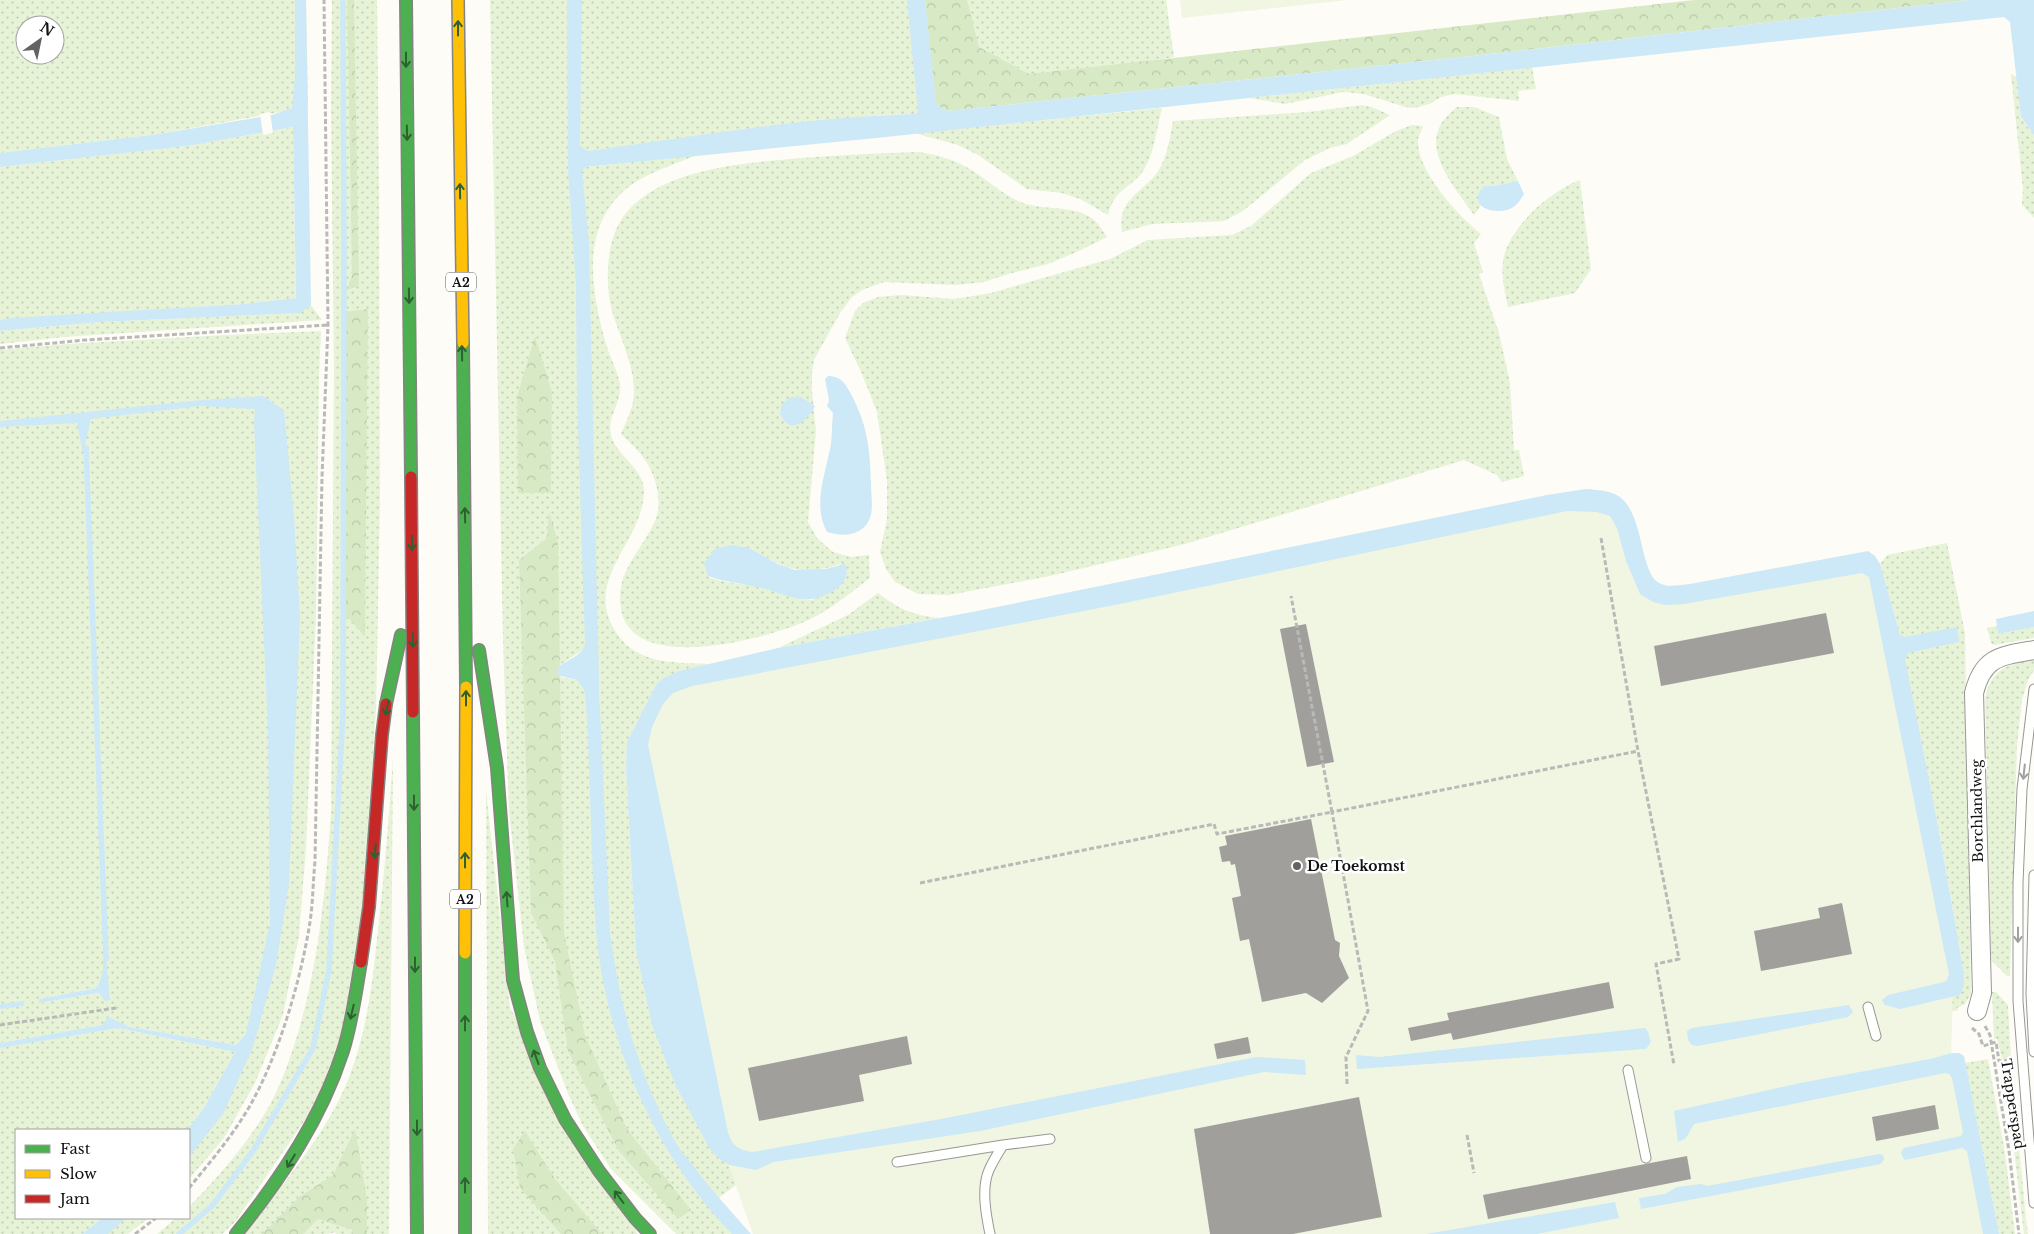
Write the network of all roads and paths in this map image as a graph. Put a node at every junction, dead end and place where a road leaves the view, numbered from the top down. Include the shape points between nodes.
1 (324, 0) edge
2 (406, 0) edge
3 (458, 0) edge
4 (328, 325) junction
5 (0, 348) edge
6 (1601, 538) dead end
7 (466, 564) junction
8 (412, 574) junction
9 (1291, 596) dead end
10 (2034, 650) edge
11 (2034, 689) edge
12 (1638, 751) junction
13 (1332, 812) junction
14 (2034, 875) edge
15 (920, 883) dead end
16 (116, 1008) dead end
17 (1868, 1008) dead end
18 (1974, 1019) junction
19 (0, 1026) edge
20 (1876, 1036) dead end
21 (1991, 1043) junction
22 (2034, 1052) edge
23 (2023, 1060) junction
24 (1674, 1065) dead end
25 (1628, 1070) dead end
26 (1347, 1084) dead end
27 (1467, 1135) dead end
28 (1050, 1139) dead end
29 (1003, 1145) junction
30 (1646, 1158) dead end
31 (897, 1162) dead end
32 (1474, 1173) dead end
33 (190, 1187) edge
34 (2034, 1203) edge
35 (155, 1219) edge
36 (135, 1234) edge
37 (236, 1234) edge
38 (417, 1234) edge
39 (465, 1234) edge
40 (650, 1234) edge
41 (990, 1234) edge
42 (2019, 1234) edge

1 - 4 path
2 -> 8 highway
7 -> 3 highway, A2
4 - 5 path
4 - 33 path via 315,861 310,921 279,1043 252,1102 220,1150
6 - 12 path
39 -> 7 highway, A2
40 -> 7 highway, A2 via 599,1171 565,1119 527,1032 513,980 497,768
8 -> 37 highway via 382,733 375,845 360,973 342,1055 314,1123 260,1206
8 -> 38 highway
9 - 13 path
10 - 18 street, Borchlandweg via 1991,661 1978,676 1974,693 1982,993
11 -> 23 lane via 2022,790 2018,884 2018,1000
12 - 13 path
12 - 24 path via 1679,959 1656,964
13 - 15 path via 1217,834 1214,824
13 - 26 path via 1368,1011 1346,1057
14 - 22 lane via 2031,994
16 - 19 path
17 - 20 lane
18 - 21 path, Trapperspad via 1990,1035
18 - 21 path via 1983,1046
21 - 23 path via 1996,1042 1999,1061
21 - 42 path, Trapperspad
23 - 34 lane
25 - 30 lane
27 - 32 path
28 - 29 lane
29 - 31 lane
29 - 41 lane via 988,1172 985,1187
35 - 36 path

